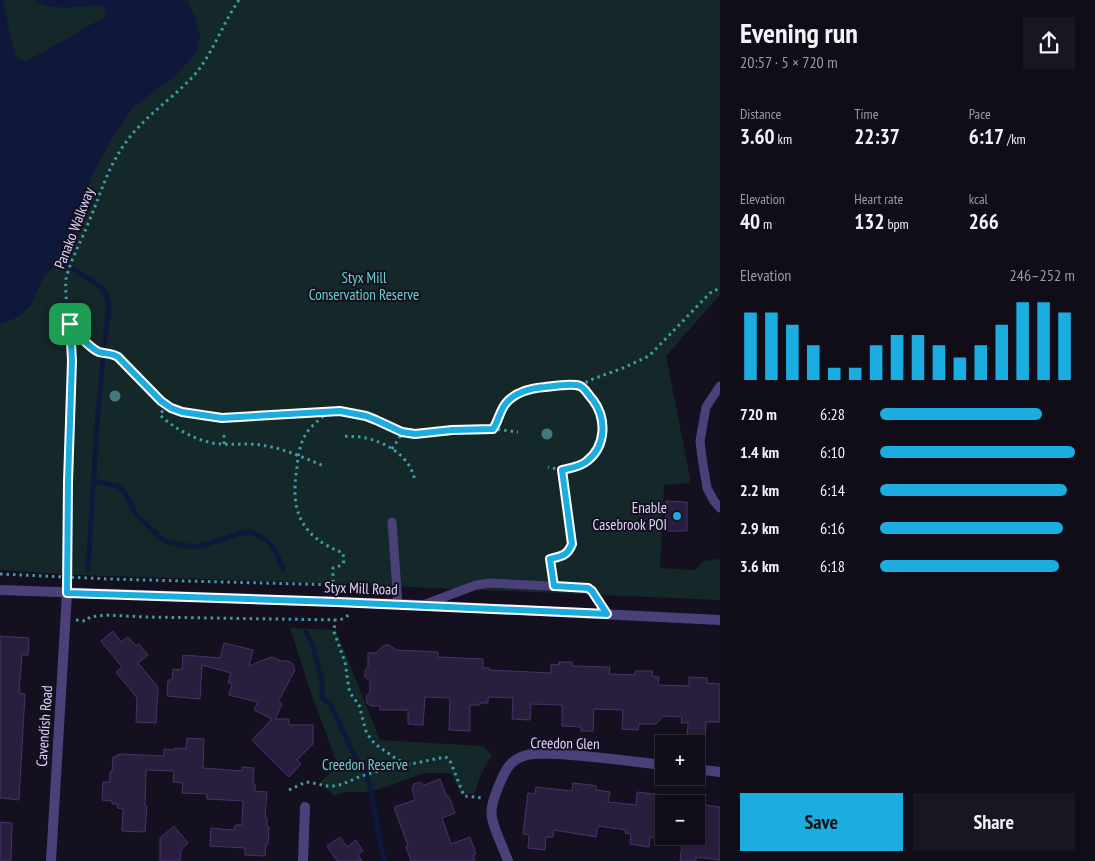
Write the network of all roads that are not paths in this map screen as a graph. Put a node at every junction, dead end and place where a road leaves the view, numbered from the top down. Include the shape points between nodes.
1 (720, 386) edge
2 (720, 508) edge
3 (392, 522) dead end
4 (0, 590) edge
5 (67, 593) junction
6 (398, 604) junction
7 (420, 606) junction
8 (607, 614) junction
9 (720, 620) edge
10 (655, 764) edge
11 (705, 770) edge
12 (720, 772) edge
13 (305, 807) dead end
14 (51, 861) edge
15 (304, 861) edge
16 (508, 861) edge

1 - 2 lane via 706,407 700,441 707,488
3 - 6 lane
4 - 5 street, Styx Mill Road
5 - 6 street, Styx Mill Road
5 - 14 street, Cavendish Road
6 - 7 street, Styx Mill Road
7 - 8 street, Styx Mill Road
7 - 8 lane via 483,583 554,586 588,588
8 - 9 street, Styx Mill Road
10 - 16 street, Creedon Glen via 581,755 530,755 520,758 506,770 493,799 492,817
11 - 12 street
13 - 15 street

